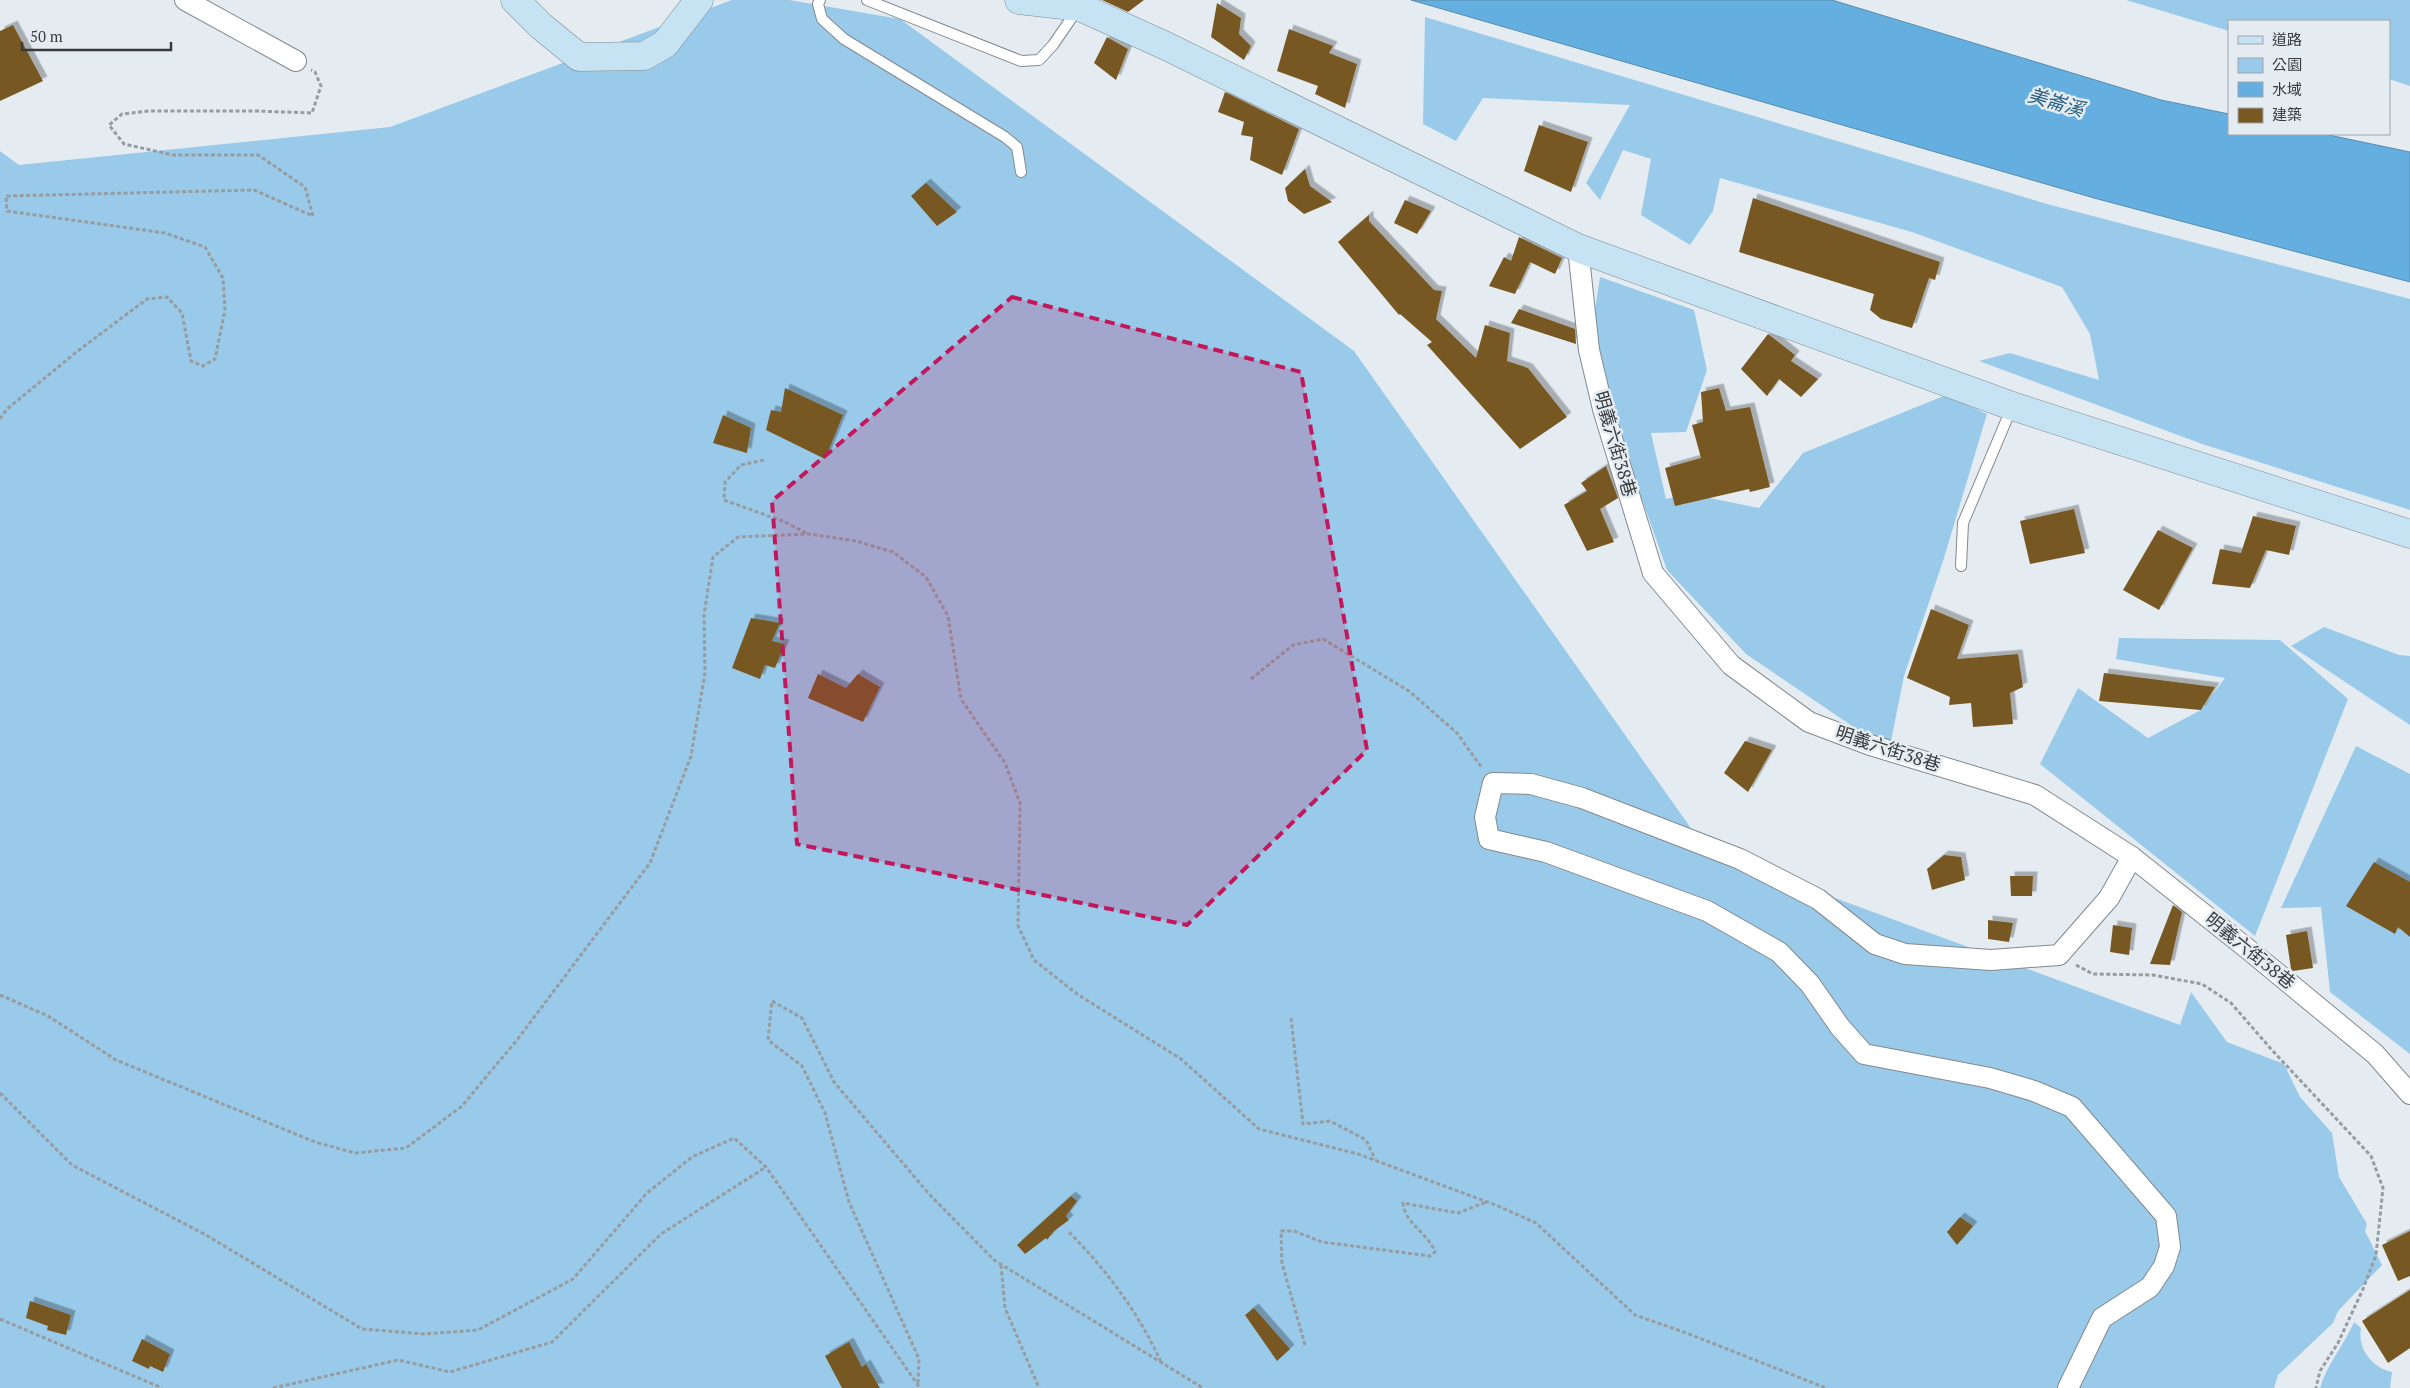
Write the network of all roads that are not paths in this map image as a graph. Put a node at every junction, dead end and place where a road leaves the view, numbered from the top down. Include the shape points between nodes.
1 (185, 0) edge
2 (515, 0) edge
3 (699, 0) edge
4 (820, 0) edge
5 (867, 0) edge
6 (1019, 0) edge
7 (1080, 7) junction
8 (296, 61) road end
9 (1021, 172) dead end
10 (1578, 248) junction
11 (2012, 406) junction
12 (2410, 534) edge
13 (1961, 566) dead end
14 (2132, 857) junction
15 (2410, 1094) edge
16 (2068, 1388) edge

1 - 8 street
2 - 3 street via 579,57 644,56 665,44
4 - 9 lane via 822,19 844,39 1017,146
5 - 7 lane via 1021,61 1039,60
6 - 7 street
7 - 10 street
10 - 11 street
10 - 14 street, 明義六街38巷 via 1589,350 1603,409 1653,573 1731,665 1809,722 1870,745 2036,795
11 - 12 street
11 - 13 lane via 1963,524
14 - 15 street, 明義六街38巷 via 2375,1054
14 - 16 street via 2110,898 2058,955 1991,960 1905,954 1875,944 1818,899 1740,858 1582,798 1530,784 1493,783 1485,817 1489,839 1546,852 1707,911 1779,952 1810,984 1840,1027 1864,1054 1990,1078 2072,1107 2166,1216 2170,1247 2164,1266 2150,1287 2102,1318

